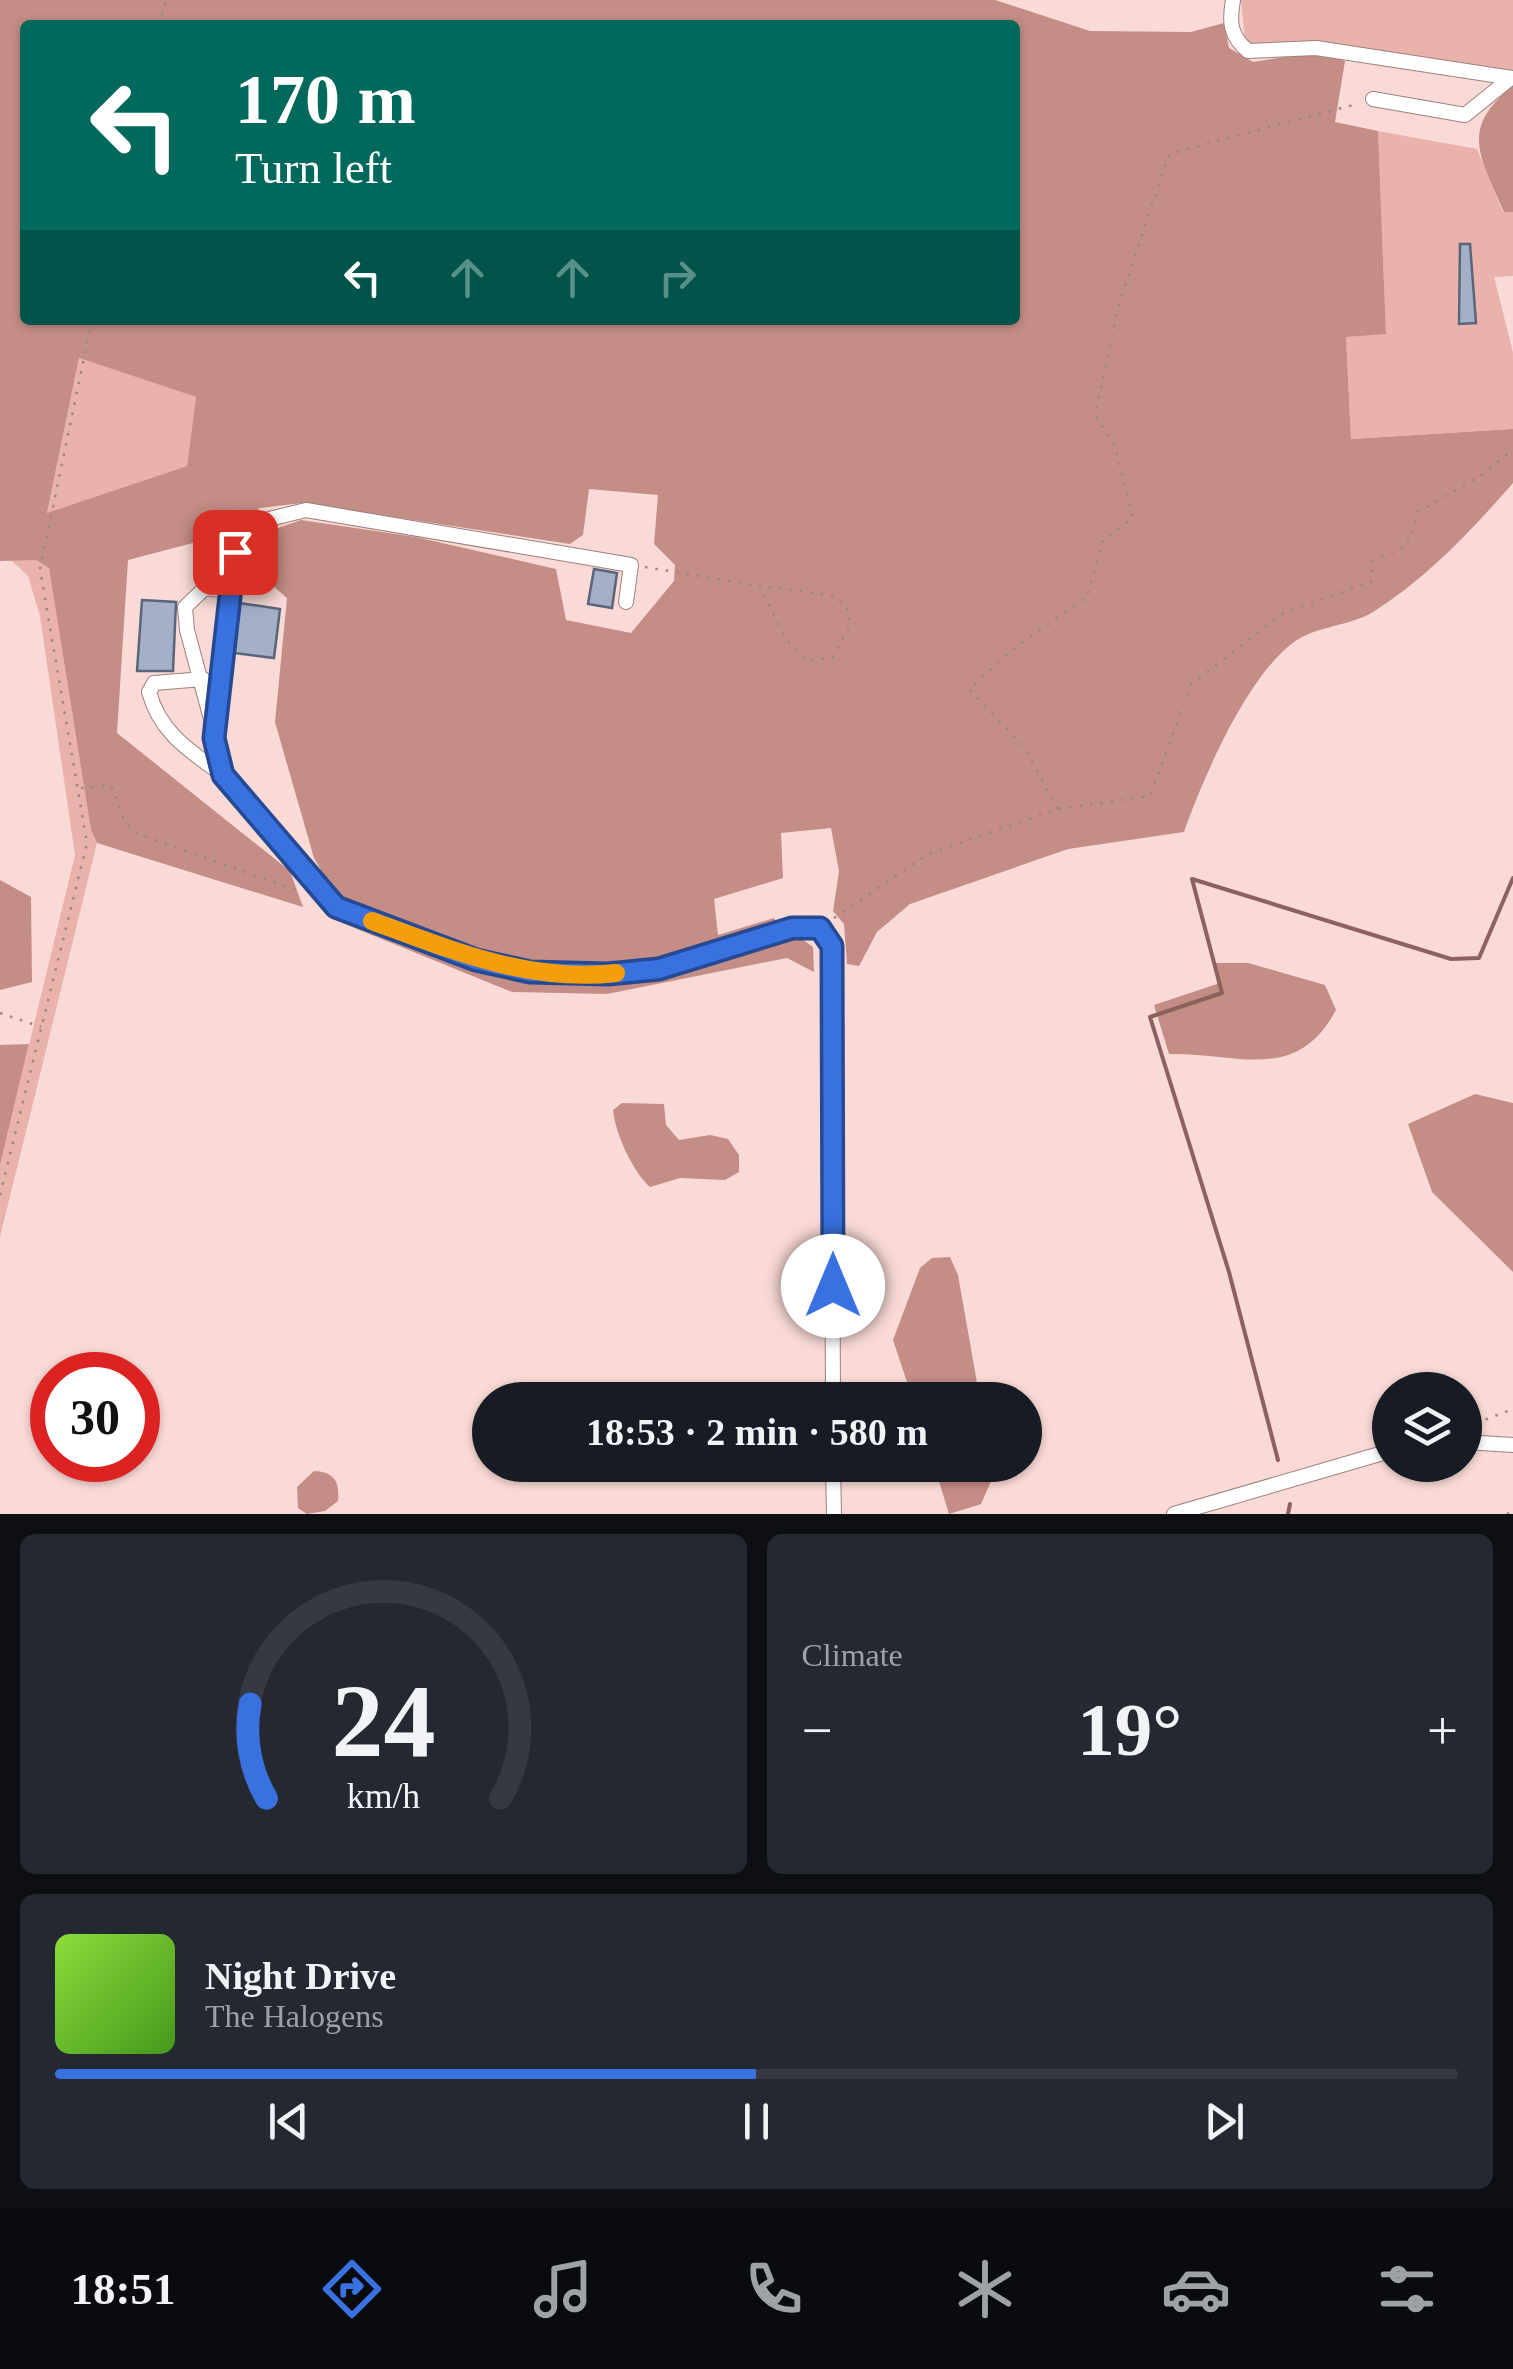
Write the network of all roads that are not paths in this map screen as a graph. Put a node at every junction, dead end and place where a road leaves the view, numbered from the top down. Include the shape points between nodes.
1 (1232, 0) edge
2 (1512, 78) edge
3 (1373, 99) road end
4 (231, 591) junction
5 (626, 602) dead end
6 (203, 679) junction
7 (214, 738) junction
8 (223, 775) junction
9 (833, 1382) edge
10 (1482, 1443) edge
11 (1513, 1445) edge
12 (1372, 1457) edge
13 (833, 1482) edge
14 (834, 1514) edge
15 (1174, 1514) edge

1 - 2 street via 1235,40 1248,51 1316,48
2 - 3 street via 1464,115
4 - 5 street via 235,552 257,522 306,510 631,565
4 - 6 street via 205,588 185,607
4 - 7 street
6 - 7 street
6 - 8 street via 154,683 149,692 156,717 176,740
7 - 8 street
8 - 9 street via 327,901 476,960 530,972 608,974 659,969 792,928 820,928 832,946
10 - 11 street
12 - 15 street
13 - 14 street

